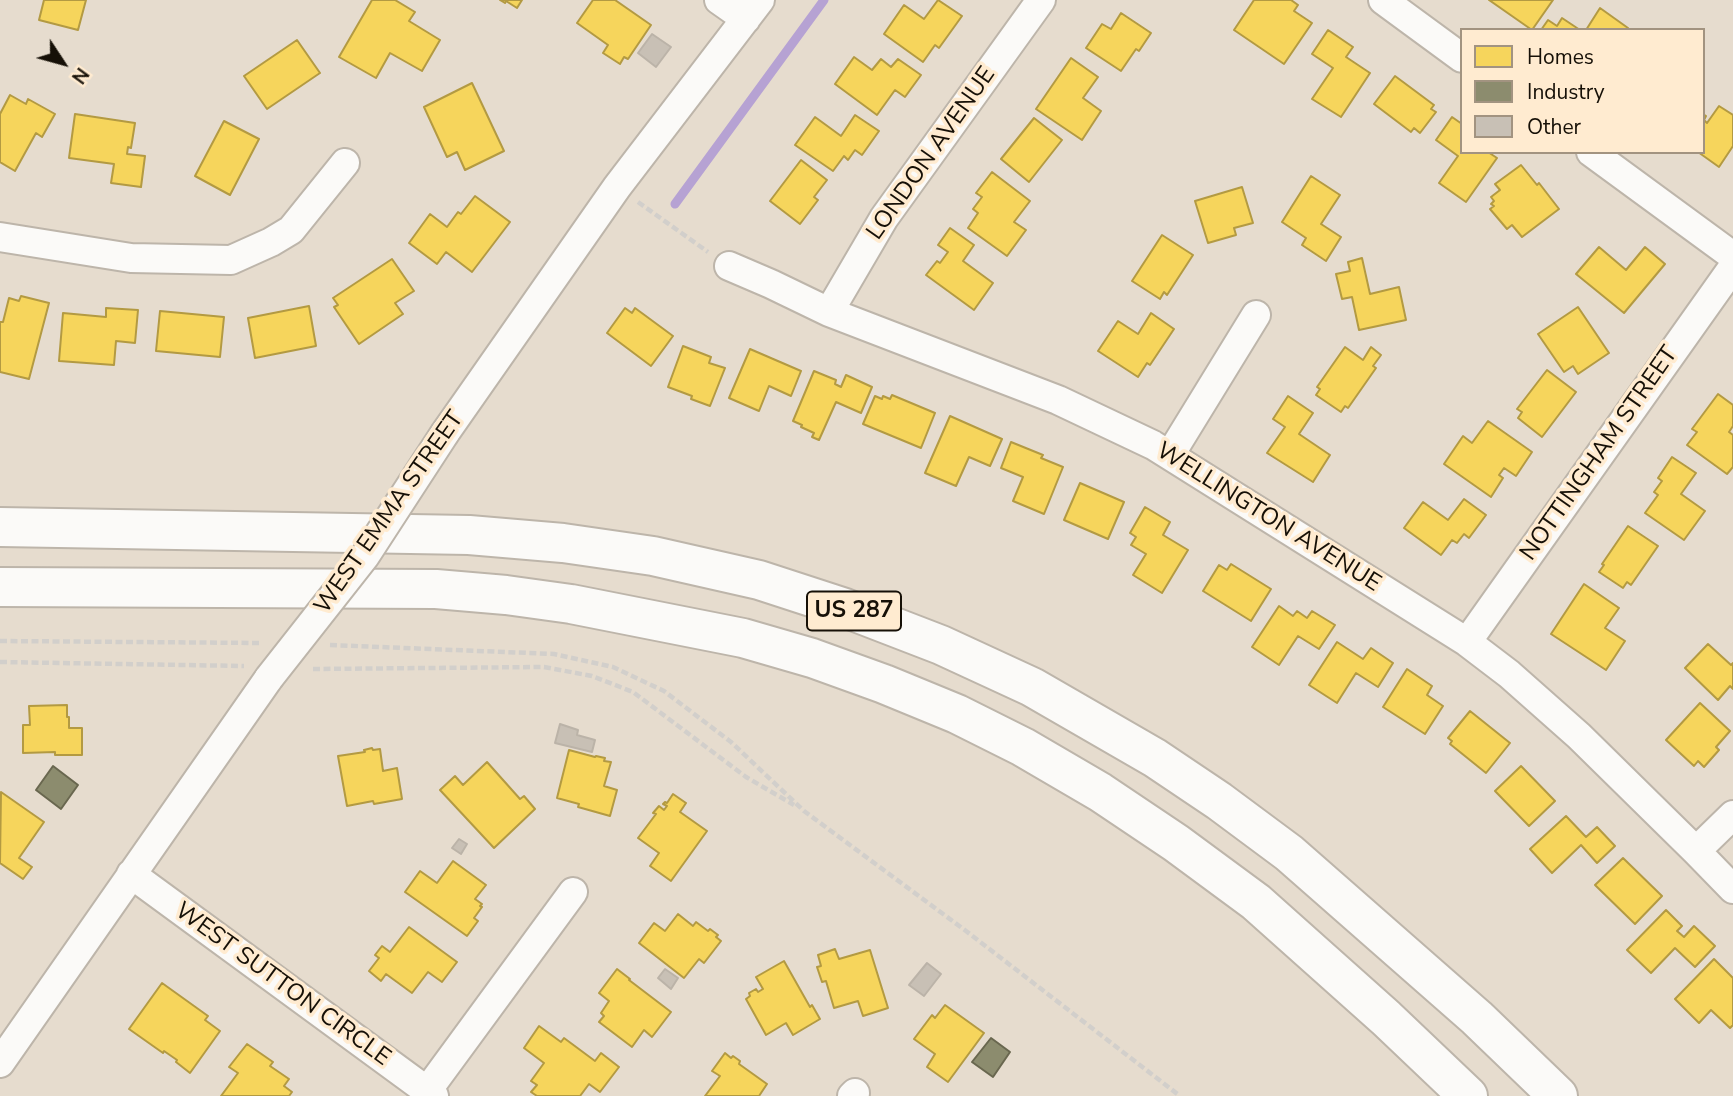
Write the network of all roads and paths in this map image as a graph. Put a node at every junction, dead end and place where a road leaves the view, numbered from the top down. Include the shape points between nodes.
1 (719, 0) edge
2 (1041, 0) edge
3 (1383, 0) edge
4 (753, 10) edge
5 (1460, 57) edge
6 (1594, 154) edge
7 (345, 163) dead end
8 (617, 187) junction
9 (0, 237) edge
10 (1733, 256) edge
11 (729, 266) joint
12 (1733, 267) edge
13 (829, 312) junction
14 (1256, 315) dead end
15 (1170, 455) junction
16 (0, 527) edge
17 (0, 587) edge
18 (0, 641) edge
19 (1467, 642) junction
20 (263, 643) dead end
21 (318, 645) dead end
22 (0, 662) edge
23 (313, 669) dead end
24 (260, 672) junction
25 (804, 811) junction
26 (1733, 815) edge
27 (1696, 851) junction
28 (131, 874) junction
29 (1733, 888) edge
30 (573, 892) dead end
31 (0, 1063) edge
32 (430, 1093) edge
33 (1180, 1096) edge
34 (1468, 1096) edge
35 (1558, 1096) edge

1 - 4 street
2 - 13 street, LONDON AVENUE via 884,218
3 - 5 street
4 - 8 street, WEST EMMA STREET
6 - 10 street
7 - 9 street via 291,230 231,260 131,258
8 - 11 path
8 - 24 street, WEST EMMA STREET, bridge via 365,556
11 - 13 street, WELLINGTON AVENUE
12 - 19 street, NOTTINGHAM STREET
13 - 15 street, WELLINGTON AVENUE via 1058,400
14 - 15 street
15 - 19 street, WELLINGTON AVENUE
16 - 35 main road, US 287 via 469,535 536,541 653,556 759,580 845,608 1032,687 1198,787 1289,853 1477,1018
17 - 34 main road, US 287 via 436,589 495,594 743,638 812,658 957,714 1100,792 1256,902
18 - 20 path
19 - 27 street, WELLINGTON AVENUE via 1569,727
21 - 25 path via 554,654 612,667 664,691 731,742
22 - 24 path
23 - 25 path via 544,667 592,676 633,692 746,776
24 - 28 street, WEST EMMA STREET
25 - 33 path
26 - 27 street
27 - 29 street, WELLINGTON AVENUE
28 - 31 street, WEST EMMA STREET
28 - 32 street, WEST SUTTON CIRCLE
30 - 32 street

